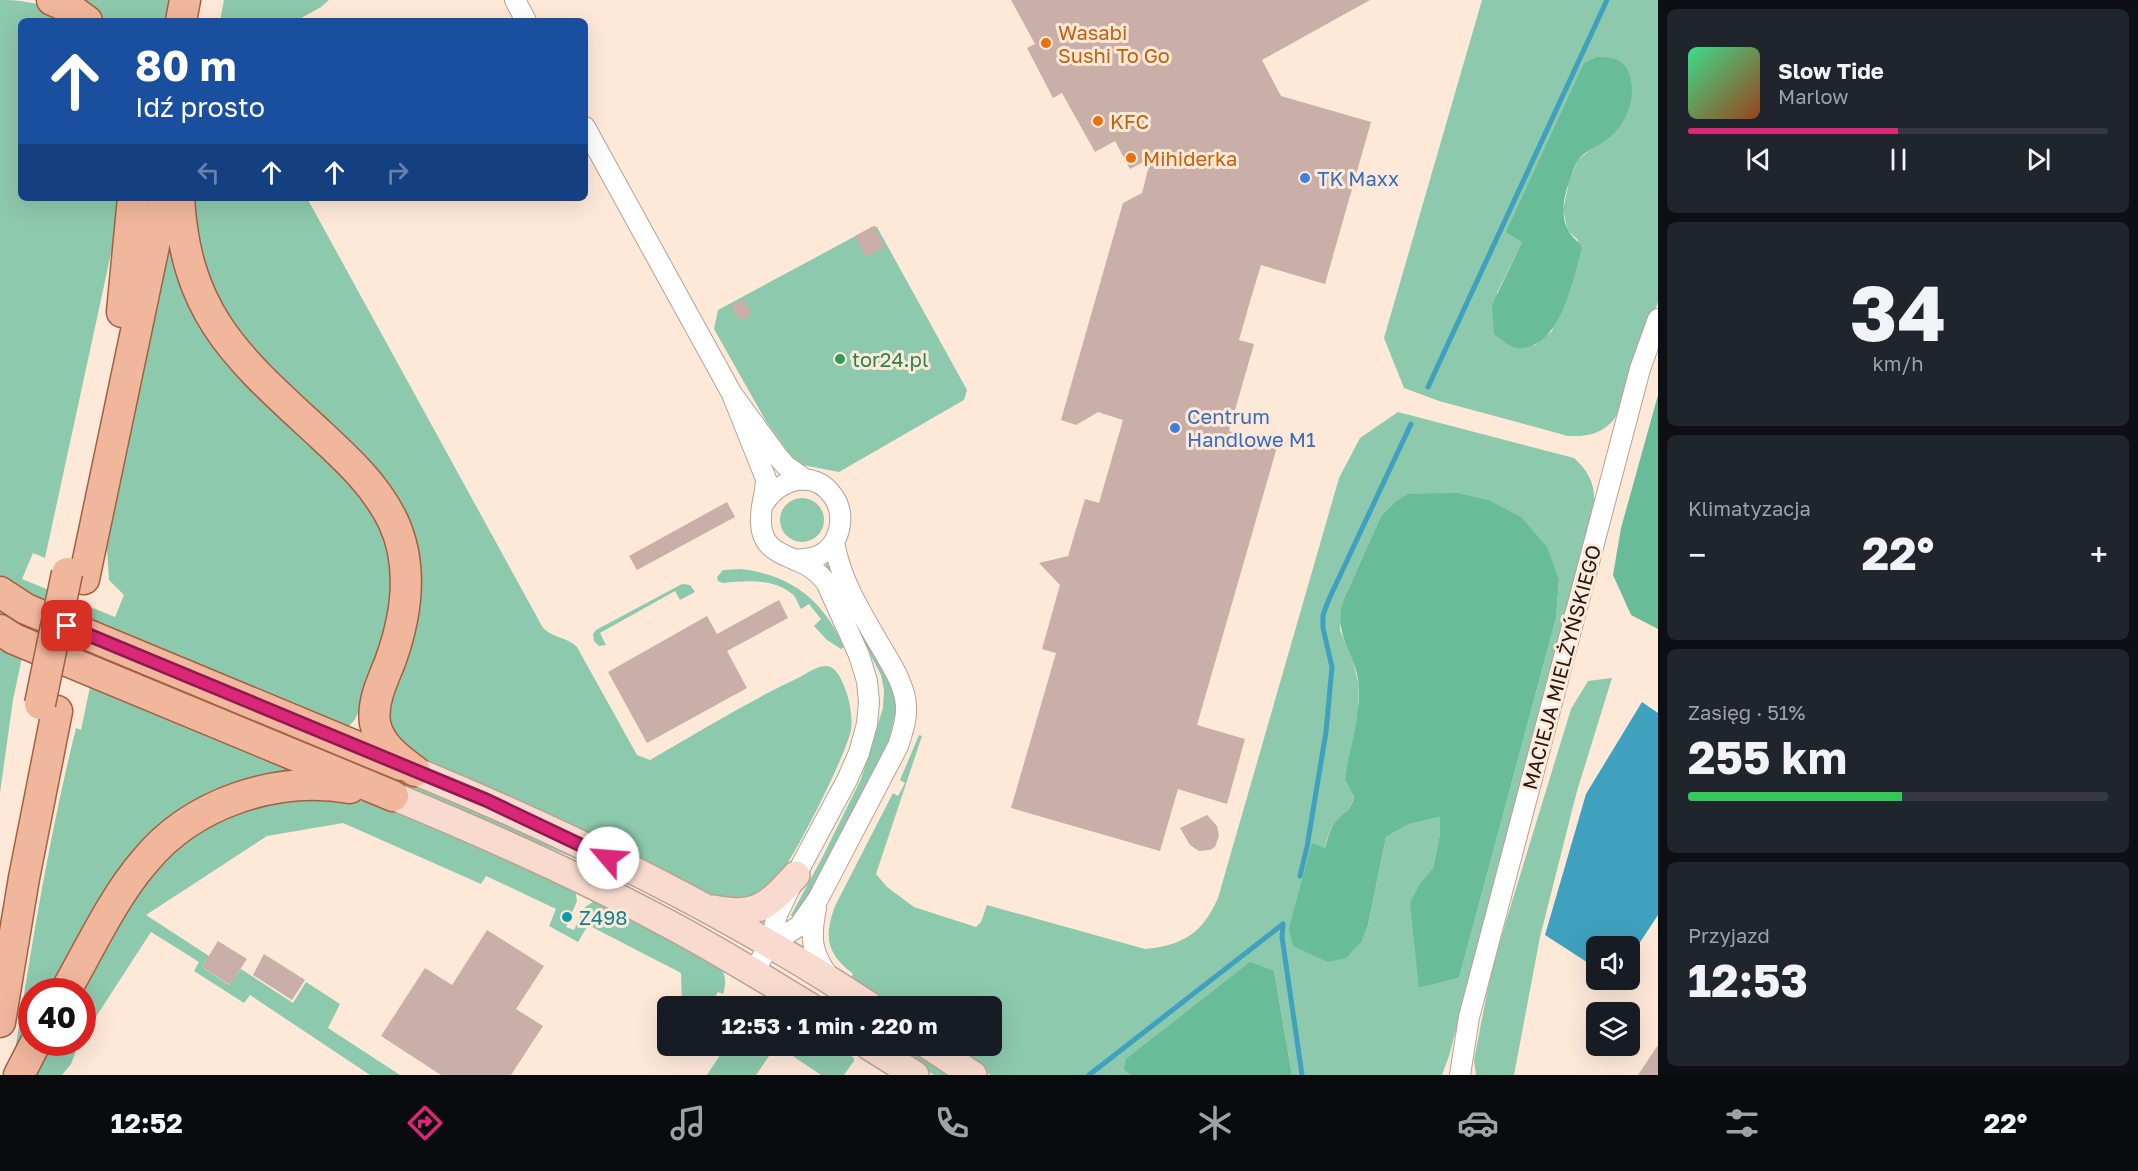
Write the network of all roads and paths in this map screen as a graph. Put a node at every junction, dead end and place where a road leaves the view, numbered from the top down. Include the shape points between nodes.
1 (52, 0) edge
2 (185, 0) edge
3 (206, 0) edge
4 (515, 0) edge
5 (83, 18) edge
6 (182, 18) edge
7 (203, 18) edge
8 (524, 18) edge
9 (588, 132) edge
10 (133, 201) edge
11 (144, 201) edge
12 (163, 201) edge
13 (179, 201) edge
14 (122, 312) junction
15 (1658, 319) edge
16 (732, 393) junction
17 (807, 480) junction
18 (764, 503) junction
19 (834, 542) junction
20 (795, 560) junction
21 (75, 576) junction
22 (0, 592) edge
23 (0, 630) edge
24 (375, 700) junction
25 (49, 707) junction
26 (338, 739) junction
27 (278, 750) junction
28 (415, 771) junction
29 (393, 796) junction
30 (464, 825) junction
31 (796, 875) junction
32 (818, 899) junction
33 (0, 908) edge
34 (706, 908) junction
35 (770, 945) junction
36 (753, 972) junction
37 (73, 978) edge
38 (834, 983) junction
39 (793, 996) edge
40 (854, 996) edge
41 (1469, 1017) junction
42 (0, 1022) edge
43 (29, 1056) edge
44 (885, 1056) edge
45 (944, 1056) edge
46 (19, 1075) edge
47 (915, 1075) edge
48 (973, 1075) edge
49 (1448, 1075) edge
50 (1460, 1075) edge

1 - 5 main road
2 - 6 main road
3 - 7 main road
4 - 8 street
9 - 16 street
10 - 14 main road
11 - 14 main road
12 - 21 main road
13 - 24 main road via 181,231 191,273 216,326 259,377 356,468 382,500 394,524 406,569 406,593 394,652
14 - 21 main road
15 - 41 street, MACIEJA MIELŻYŃSKIEGO via 1637,380
16 - 17 street via 778,457
16 - 18 street via 766,479
17 - 18 street via 781,485
17 - 19 street via 820,484 835,499 841,521
18 - 20 street via 760,523 768,544
19 - 20 street via 817,556
19 - 32 street via 849,591 901,686 906,704 898,746
20 - 31 street via 819,574 829,588 859,655 869,702 859,753
21 - 25 main road
22 - 26 main road via 26,609
23 - 27 main road
24 - 26 main road via 358,726
24 - 28 main road via 375,724 382,741
25 - 33 main road
25 - 42 main road
26 - 27 main road via 306,749
26 - 28 main road
27 - 29 main road
28 - 34 street via 569,838
29 - 30 street
29 - 37 main road via 346,787 270,788 195,818 160,844 131,878
30 - 35 street via 612,880 732,942
30 - 36 street via 623,900
31 - 34 street via 774,899 753,911 732,913
31 - 35 street via 777,915
32 - 35 street via 799,926
32 - 38 street via 811,930 813,946 818,964
34 - 35 street
35 - 36 street
35 - 38 street
36 - 39 street
38 - 40 street
41 - 49 street, MACIEJA MIELŻYŃSKIEGO
41 - 50 street, MACIEJA MIELŻYŃSKIEGO
43 - 46 main road
44 - 47 street
45 - 48 street

